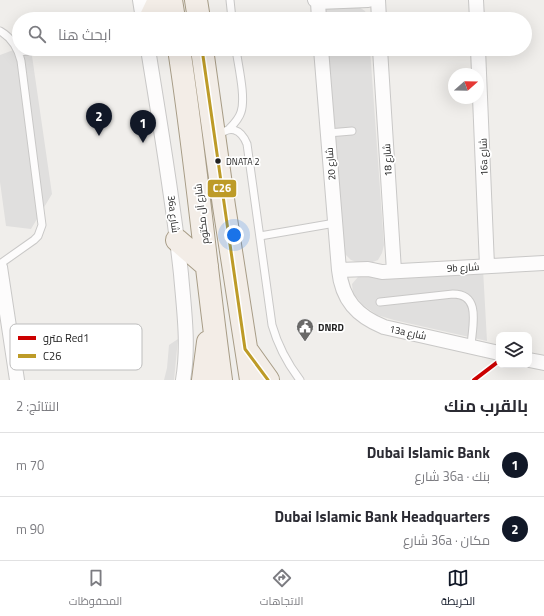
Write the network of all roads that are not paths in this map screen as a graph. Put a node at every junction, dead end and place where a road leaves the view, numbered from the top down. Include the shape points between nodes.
1 (171, 0) edge
2 (196, 0) edge
3 (230, 0) edge
4 (368, 0) edge
5 (378, 0) edge
6 (476, 0) edge
7 (316, 1) edge
8 (173, 12) edge
9 (197, 12) edge
10 (231, 12) edge
11 (318, 12) edge
12 (379, 12) edge
13 (477, 12) edge
14 (0, 31) edge
15 (12, 41) edge
16 (20, 56) edge
17 (149, 56) edge
18 (180, 56) edge
19 (204, 56) edge
20 (237, 56) edge
21 (322, 56) edge
22 (380, 56) edge
23 (478, 56) edge
24 (352, 131) dead end
25 (328, 133) junction
26 (222, 136) junction
27 (335, 224) junction
28 (260, 236) junction
29 (177, 240) junction
30 (544, 263) edge
31 (0, 264) edge
32 (207, 266) junction
33 (487, 266) junction
34 (0, 267) edge
35 (388, 271) junction
36 (339, 274) junction
37 (380, 302) dead end
38 (212, 313) junction
39 (10, 333) edge
40 (471, 346) junction
41 (246, 349) junction
42 (496, 352) edge
43 (532, 361) edge
44 (544, 363) edge
45 (15, 370) edge
46 (17, 380) edge
47 (183, 380) edge
48 (203, 380) edge
49 (221, 380) edge
50 (251, 380) edge
51 (268, 380) edge
52 (300, 380) edge

1 - 8 main road
2 - 9 main road
3 - 10 lane
4 - 7 street
5 - 12 street
6 - 13 street
7 - 11 street
14 - 15 lane
16 - 31 lane via 42,225 34,240
17 - 29 street, 36a شارع
18 - 32 main road, شارع آل مكتوم
19 - 26 main road
20 - 26 lane via 242,111 238,120
21 - 25 street, شارع 20
22 - 35 street, شارع 18
23 - 33 street, 16a شارع
24 - 25 lane
25 - 27 street, شارع 20
26 - 28 lane via 237,130 244,136
26 - 41 main road
27 - 28 lane
27 - 36 street, شارع 20
28 - 52 lane via 276,340
29 - 32 main road
29 - 47 street, 36a شارع via 187,338
30 - 33 street, 9b شارع
32 - 38 main road, شارع آل مكتوم
33 - 35 street, 9b شارع
34 - 39 street
35 - 36 street, 9b شارع via 362,277
36 - 40 street, 13a شارع via 344,293 351,305 360,315 372,322 384,327
37 - 40 lane via 459,294 470,301 473,308
38 - 48 main road
38 - 49 main road, شارع آل مكتوم
40 - 42 street, 13a شارع
41 - 50 main road
41 - 51 main road
43 - 44 street
45 - 46 street

